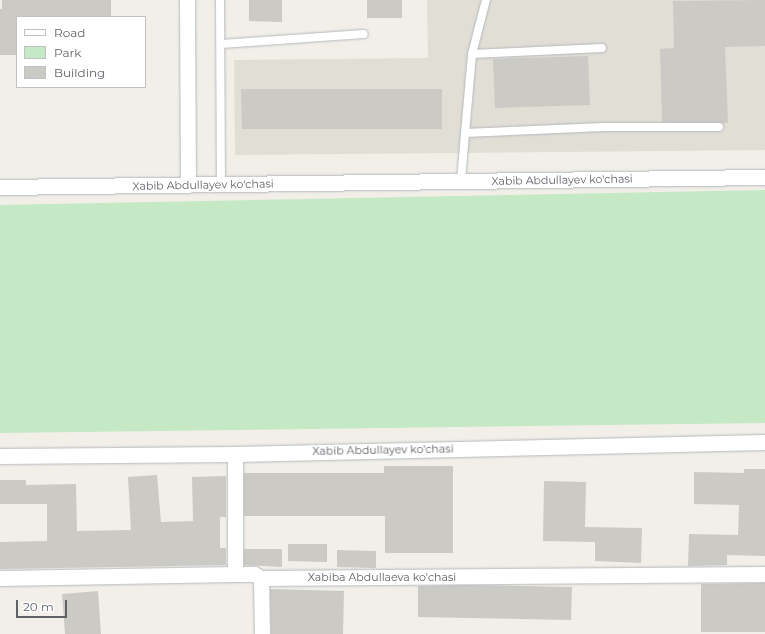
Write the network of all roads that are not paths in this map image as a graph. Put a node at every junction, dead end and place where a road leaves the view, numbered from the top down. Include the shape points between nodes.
1 (187, 0) edge
2 (220, 0) edge
3 (486, 0) edge
4 (364, 34) dead end
5 (221, 44) junction
6 (602, 48) dead end
7 (472, 54) junction
8 (719, 127) dead end
9 (465, 132) junction
10 (765, 177) edge
11 (462, 181) junction
12 (221, 184) junction
13 (188, 185) junction
14 (0, 187) edge
15 (765, 442) edge
16 (235, 454) junction
17 (0, 456) edge
18 (235, 574) junction
19 (765, 574) edge
20 (0, 578) edge
21 (260, 578) junction
22 (262, 634) edge

1 - 13 street
2 - 5 lane
3 - 7 lane
4 - 5 lane
5 - 12 lane
6 - 7 lane
7 - 9 lane
8 - 9 lane
9 - 11 lane
10 - 11 street, Xabib Abdullayev ko'chasi
11 - 12 street, Xabib Abdullayev ko'chasi
12 - 13 street, Xabib Abdullayev ko'chasi
13 - 14 street, Xabib Abdullayev ko'chasi
15 - 16 street, Xabib Abdullayev ko'chasi
16 - 17 street, Xabib Abdullayev ko'chasi
16 - 18 street
18 - 20 street, Xabiba Abdullaeva ko'chasi
18 - 21 street, Xabiba Abdullaeva ko'chasi via 254,574
19 - 21 street, Xabiba Abdullaeva ko'chasi
21 - 22 street

